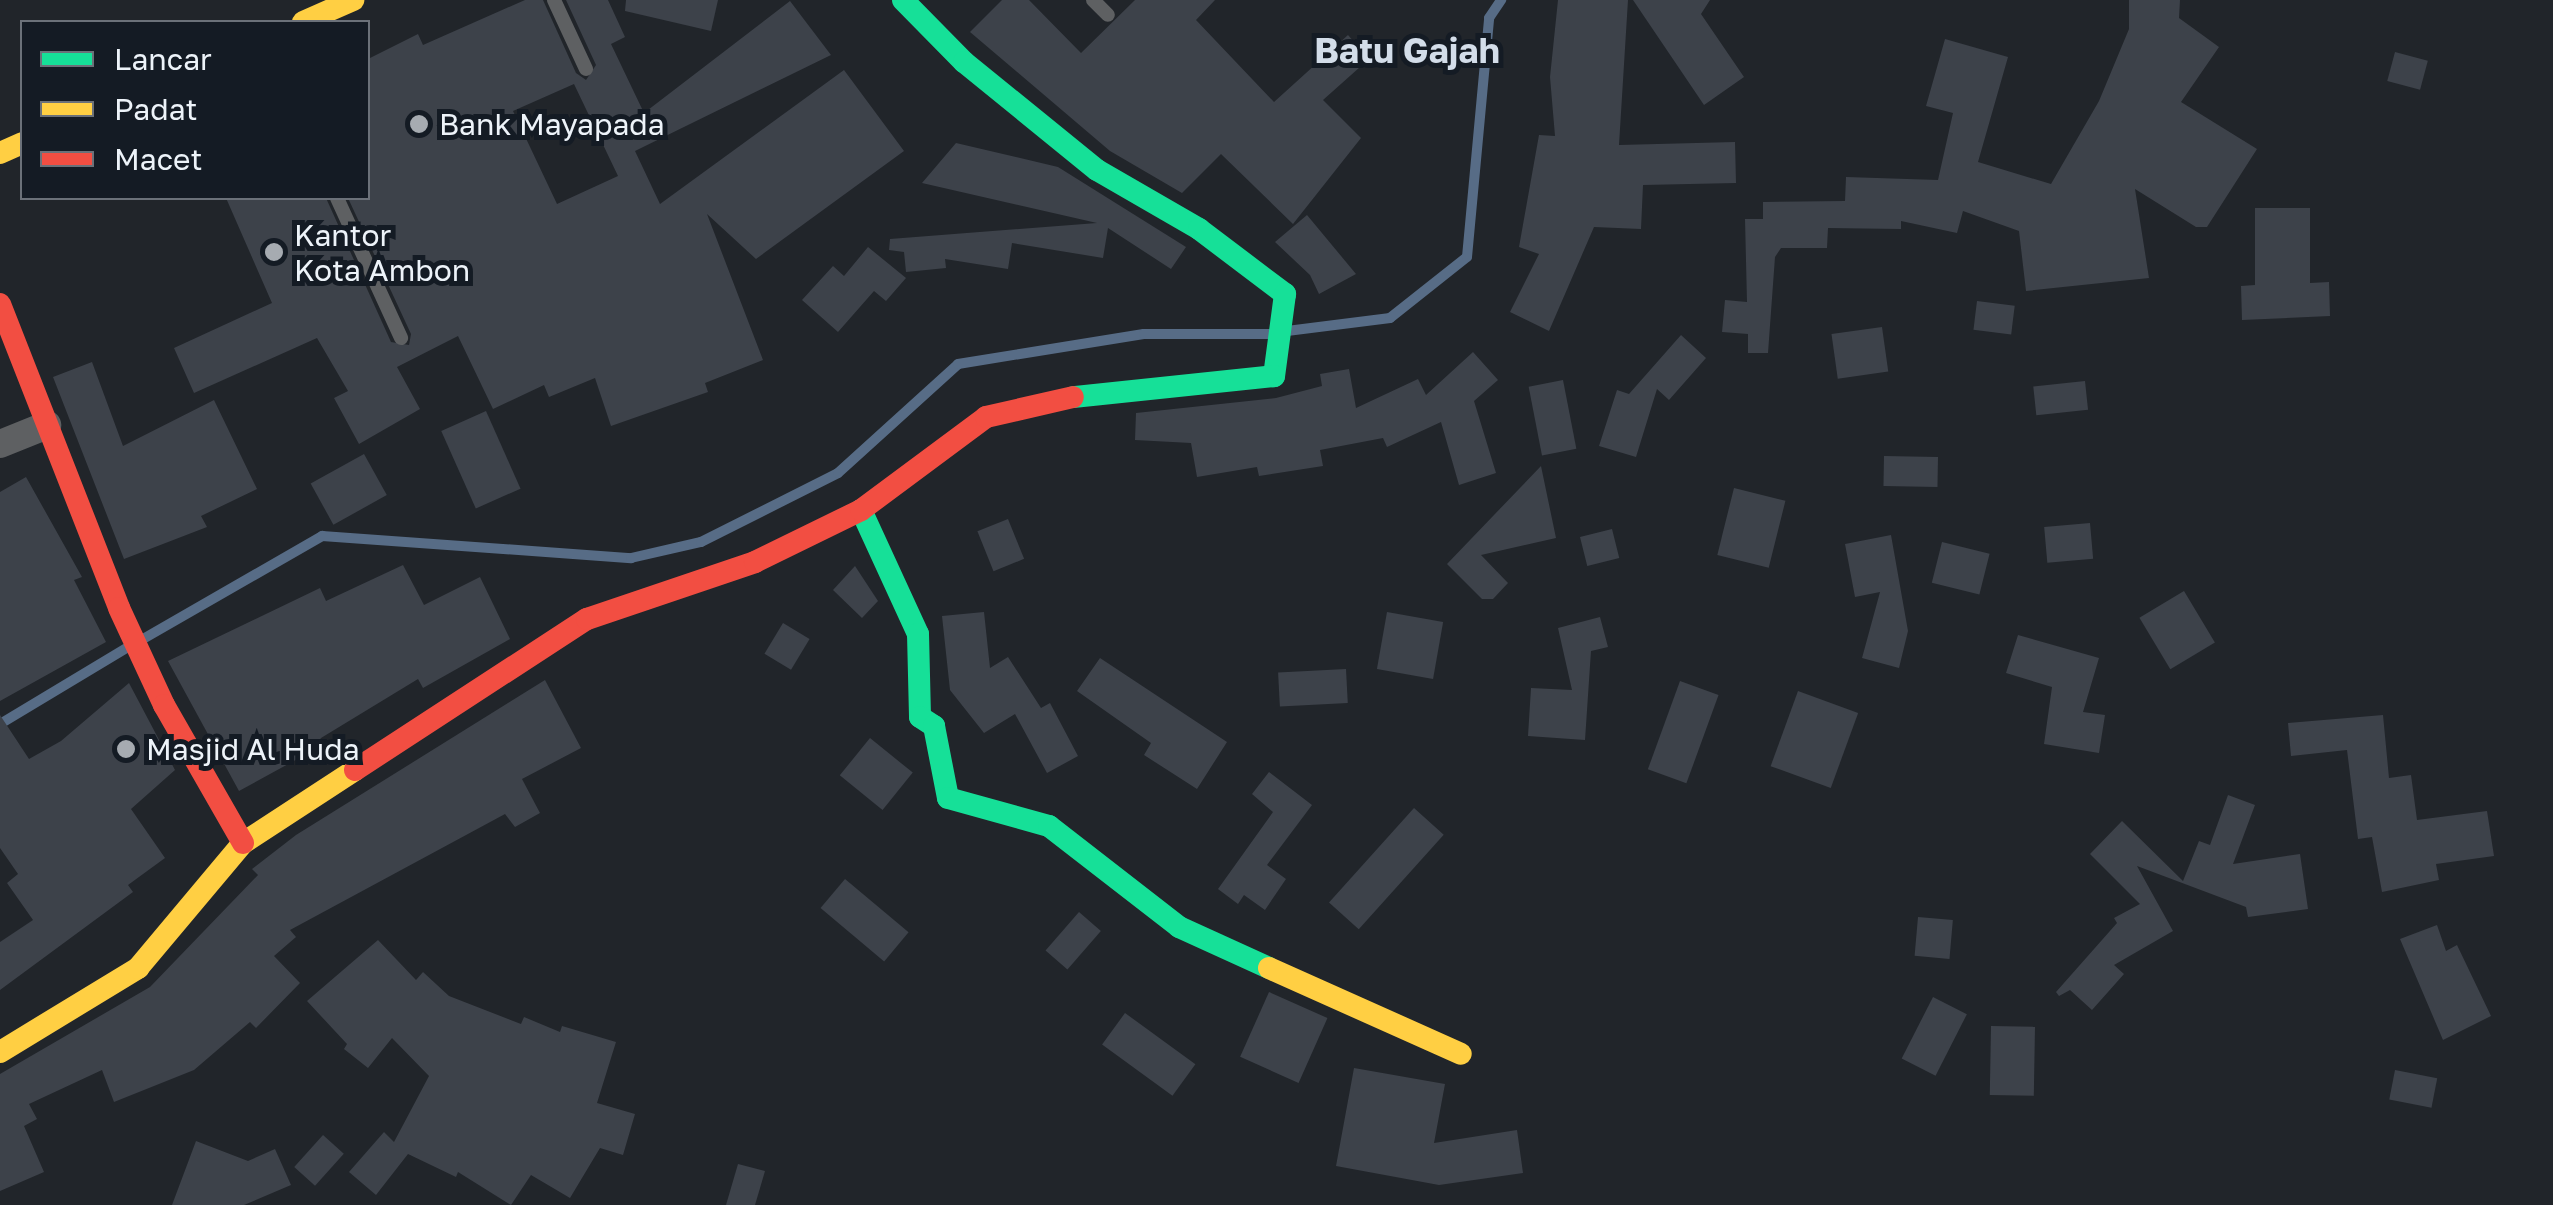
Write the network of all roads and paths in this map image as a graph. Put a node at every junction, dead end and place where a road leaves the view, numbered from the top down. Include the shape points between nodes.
1 (353, 0) edge
2 (554, 0) edge
3 (903, 0) edge
4 (1092, 0) edge
5 (1108, 15) dead end
6 (308, 20) edge
7 (586, 69) dead end
8 (338, 200) edge
9 (0, 304) edge
10 (400, 338) dead end
11 (47, 425) junction
12 (0, 444) edge
13 (861, 510) junction
14 (243, 843) junction
15 (0, 1052) edge
16 (1461, 1054) dead end

1 - 6 main road
2 - 7 lane
3 - 13 main road via 964,62 1097,170 1199,229 1285,294 1274,376 1070,397 986,418
4 - 5 lane
8 - 10 lane
9 - 11 main road
11 - 12 street
11 - 14 main road via 164,706
13 - 14 main road via 755,562 587,619
13 - 16 main road via 918,634 920,717 934,726 948,798 1050,826 1179,927
14 - 15 main road via 138,968

